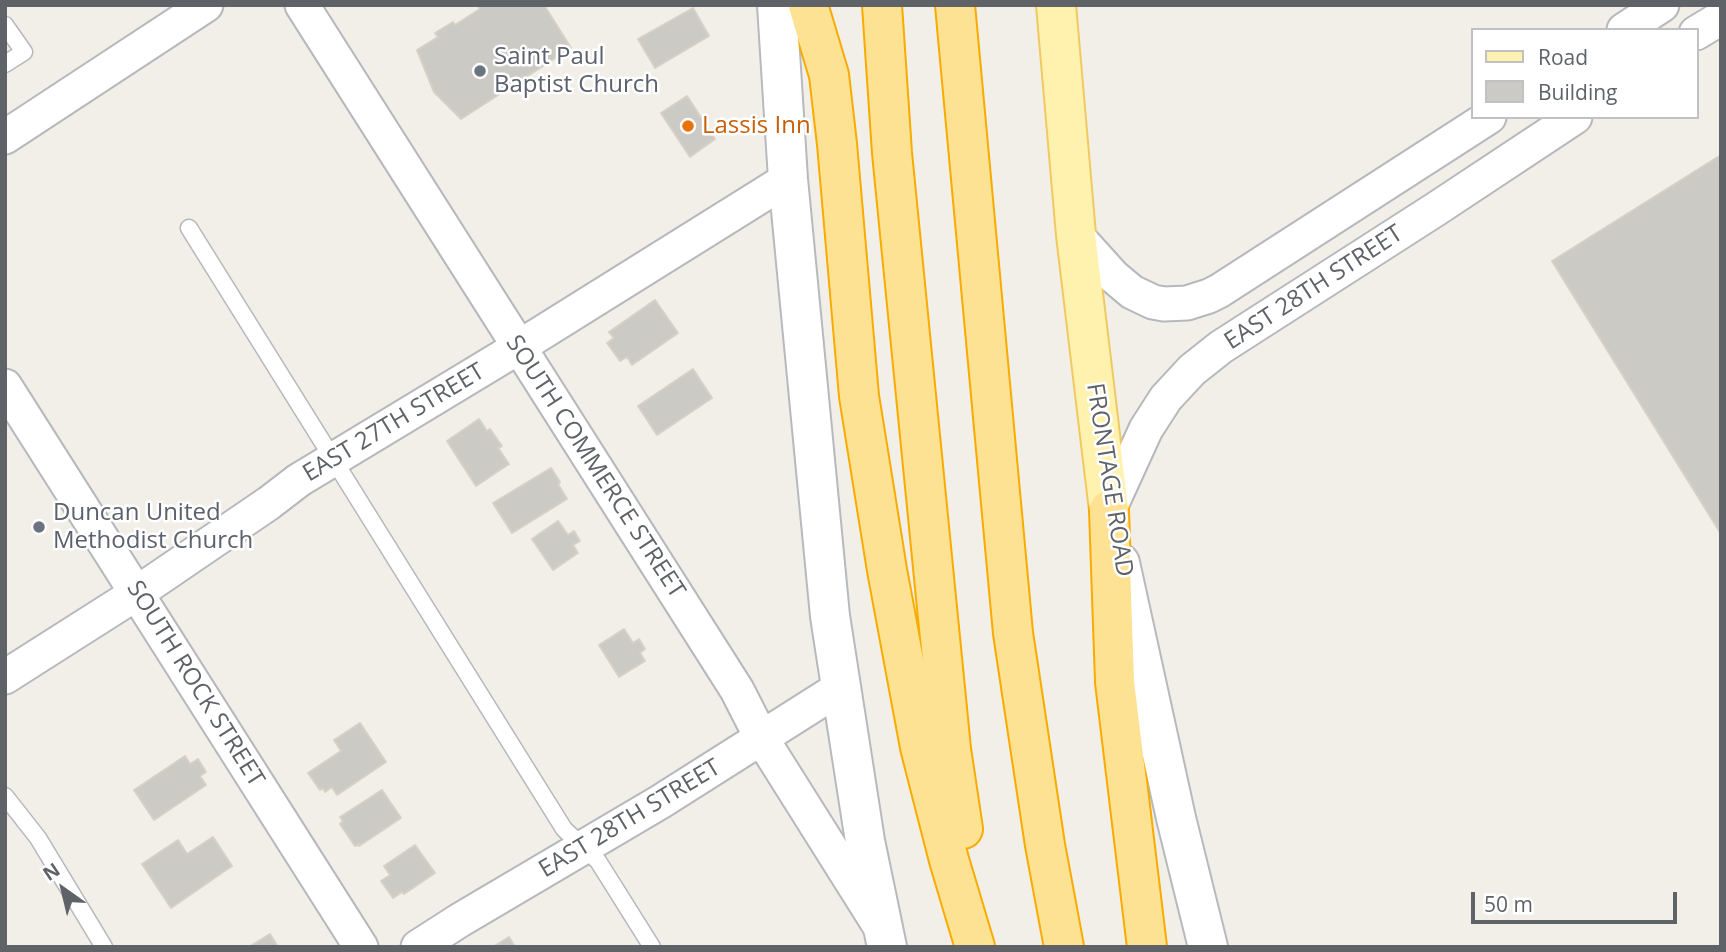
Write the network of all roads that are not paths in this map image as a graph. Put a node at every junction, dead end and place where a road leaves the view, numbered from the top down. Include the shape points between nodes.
1 (206, 5) edge
2 (303, 5) edge
3 (777, 5) edge
4 (808, 5) edge
5 (882, 5) edge
6 (955, 5) edge
7 (1056, 5) edge
8 (1662, 5) edge
9 (1721, 18) edge
10 (5, 25) edge
11 (1627, 28) edge
12 (1698, 32) edge
13 (5, 65) edge
14 (1486, 119) edge
15 (1572, 119) edge
16 (8, 128) edge
17 (788, 178) junction
18 (189, 228) dead end
19 (1076, 235) junction
20 (519, 347) junction
21 (5, 386) edge
22 (335, 459) junction
23 (1109, 510) junction
24 (137, 593) junction
25 (5, 677) edge
26 (840, 688) junction
27 (762, 739) junction
28 (5, 796) edge
29 (584, 847) junction
30 (886, 939) edge
31 (104, 947) edge
32 (361, 947) edge
33 (418, 947) edge
34 (652, 947) edge
35 (975, 947) edge
36 (984, 947) edge
37 (1064, 947) edge
38 (1147, 947) edge
39 (1208, 947) edge

1 - 16 street
2 - 20 street, SOUTH COMMERCE STREET
3 - 17 street
4 - 35 highway via 829,75 859,396 887,569 920,747
5 - 36 highway via 892,153 951,748
6 - 37 highway via 1013,633
7 - 19 main road, FRONTAGE ROAD
8 - 11 street
9 - 12 street
10 - 13 lane via 24,52
14 - 19 street, EAST 28TH STREET via 1219,291 1187,303 1153,302 1132,292
15 - 23 street, EAST 28TH STREET via 1192,370 1146,429
17 - 20 street, EAST 27TH STREET
17 - 26 street
18 - 22 lane
19 - 23 main road, FRONTAGE ROAD
20 - 22 street, EAST 27TH STREET
20 - 27 street, SOUTH COMMERCE STREET via 737,690
21 - 24 street, SOUTH ROCK STREET
22 - 24 street, EAST 27TH STREET
22 - 29 lane via 564,829
23 - 38 highway via 1115,682
23 - 39 street, FRONTAGE ROAD
24 - 25 street, EAST 27TH STREET
24 - 32 street, SOUTH ROCK STREET
26 - 27 street, EAST 28TH STREET
26 - 30 street
27 - 29 street, EAST 28TH STREET
27 - 30 street, SOUTH COMMERCE STREET
28 - 31 lane via 38,838
29 - 33 street, EAST 28TH STREET
29 - 34 lane via 598,861

